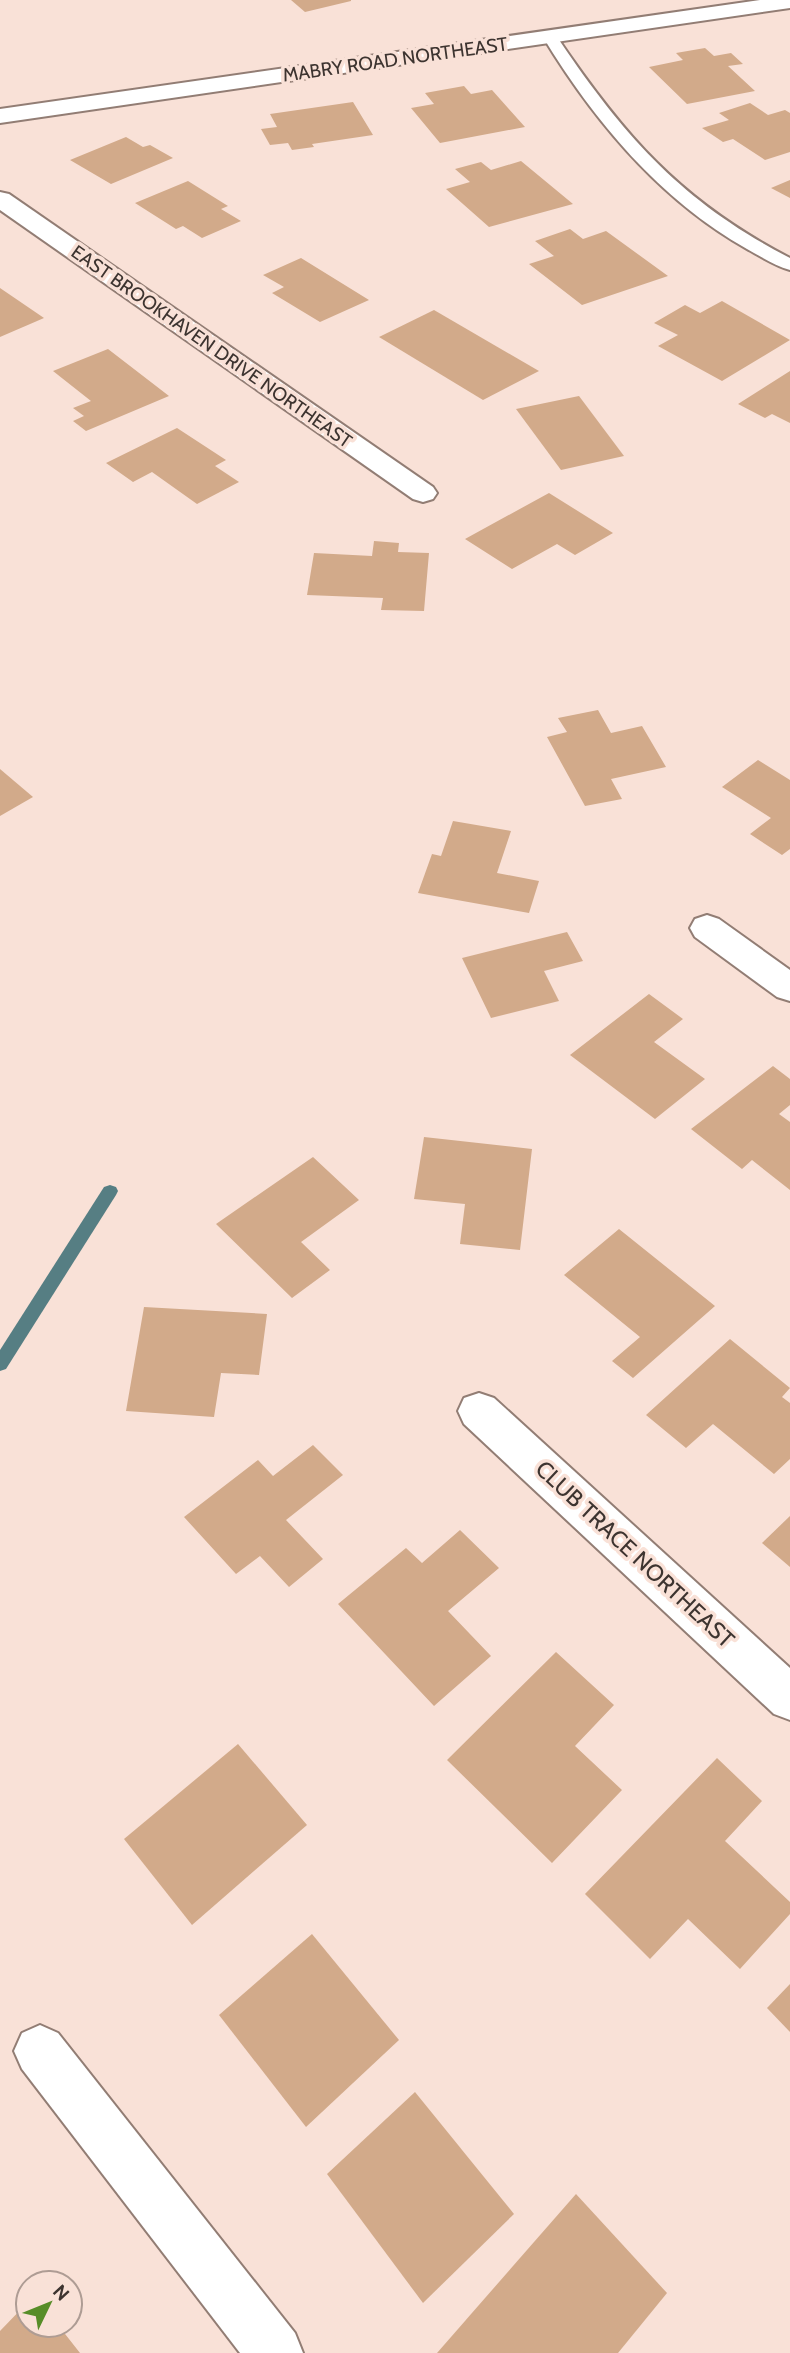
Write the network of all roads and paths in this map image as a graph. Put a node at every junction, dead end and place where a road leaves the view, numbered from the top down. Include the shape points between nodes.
1 (790, 2) edge
2 (550, 37) junction
3 (0, 116) edge
4 (0, 199) edge
5 (790, 265) edge
6 (423, 493) dead end
7 (707, 928) dead end
8 (790, 988) edge
9 (479, 1411) dead end
10 (790, 1698) edge
11 (40, 2051) dead end
12 (275, 2353) edge

1 - 2 street, MABRY ROAD NORTHEAST
2 - 3 street, MABRY ROAD NORTHEAST
2 - 5 lane via 585,92 695,208
4 - 6 street, EAST BROOKHAVEN DRIVE NORTHEAST
7 - 8 street
9 - 10 street, CLUB TRACE NORTHEAST
11 - 12 street

